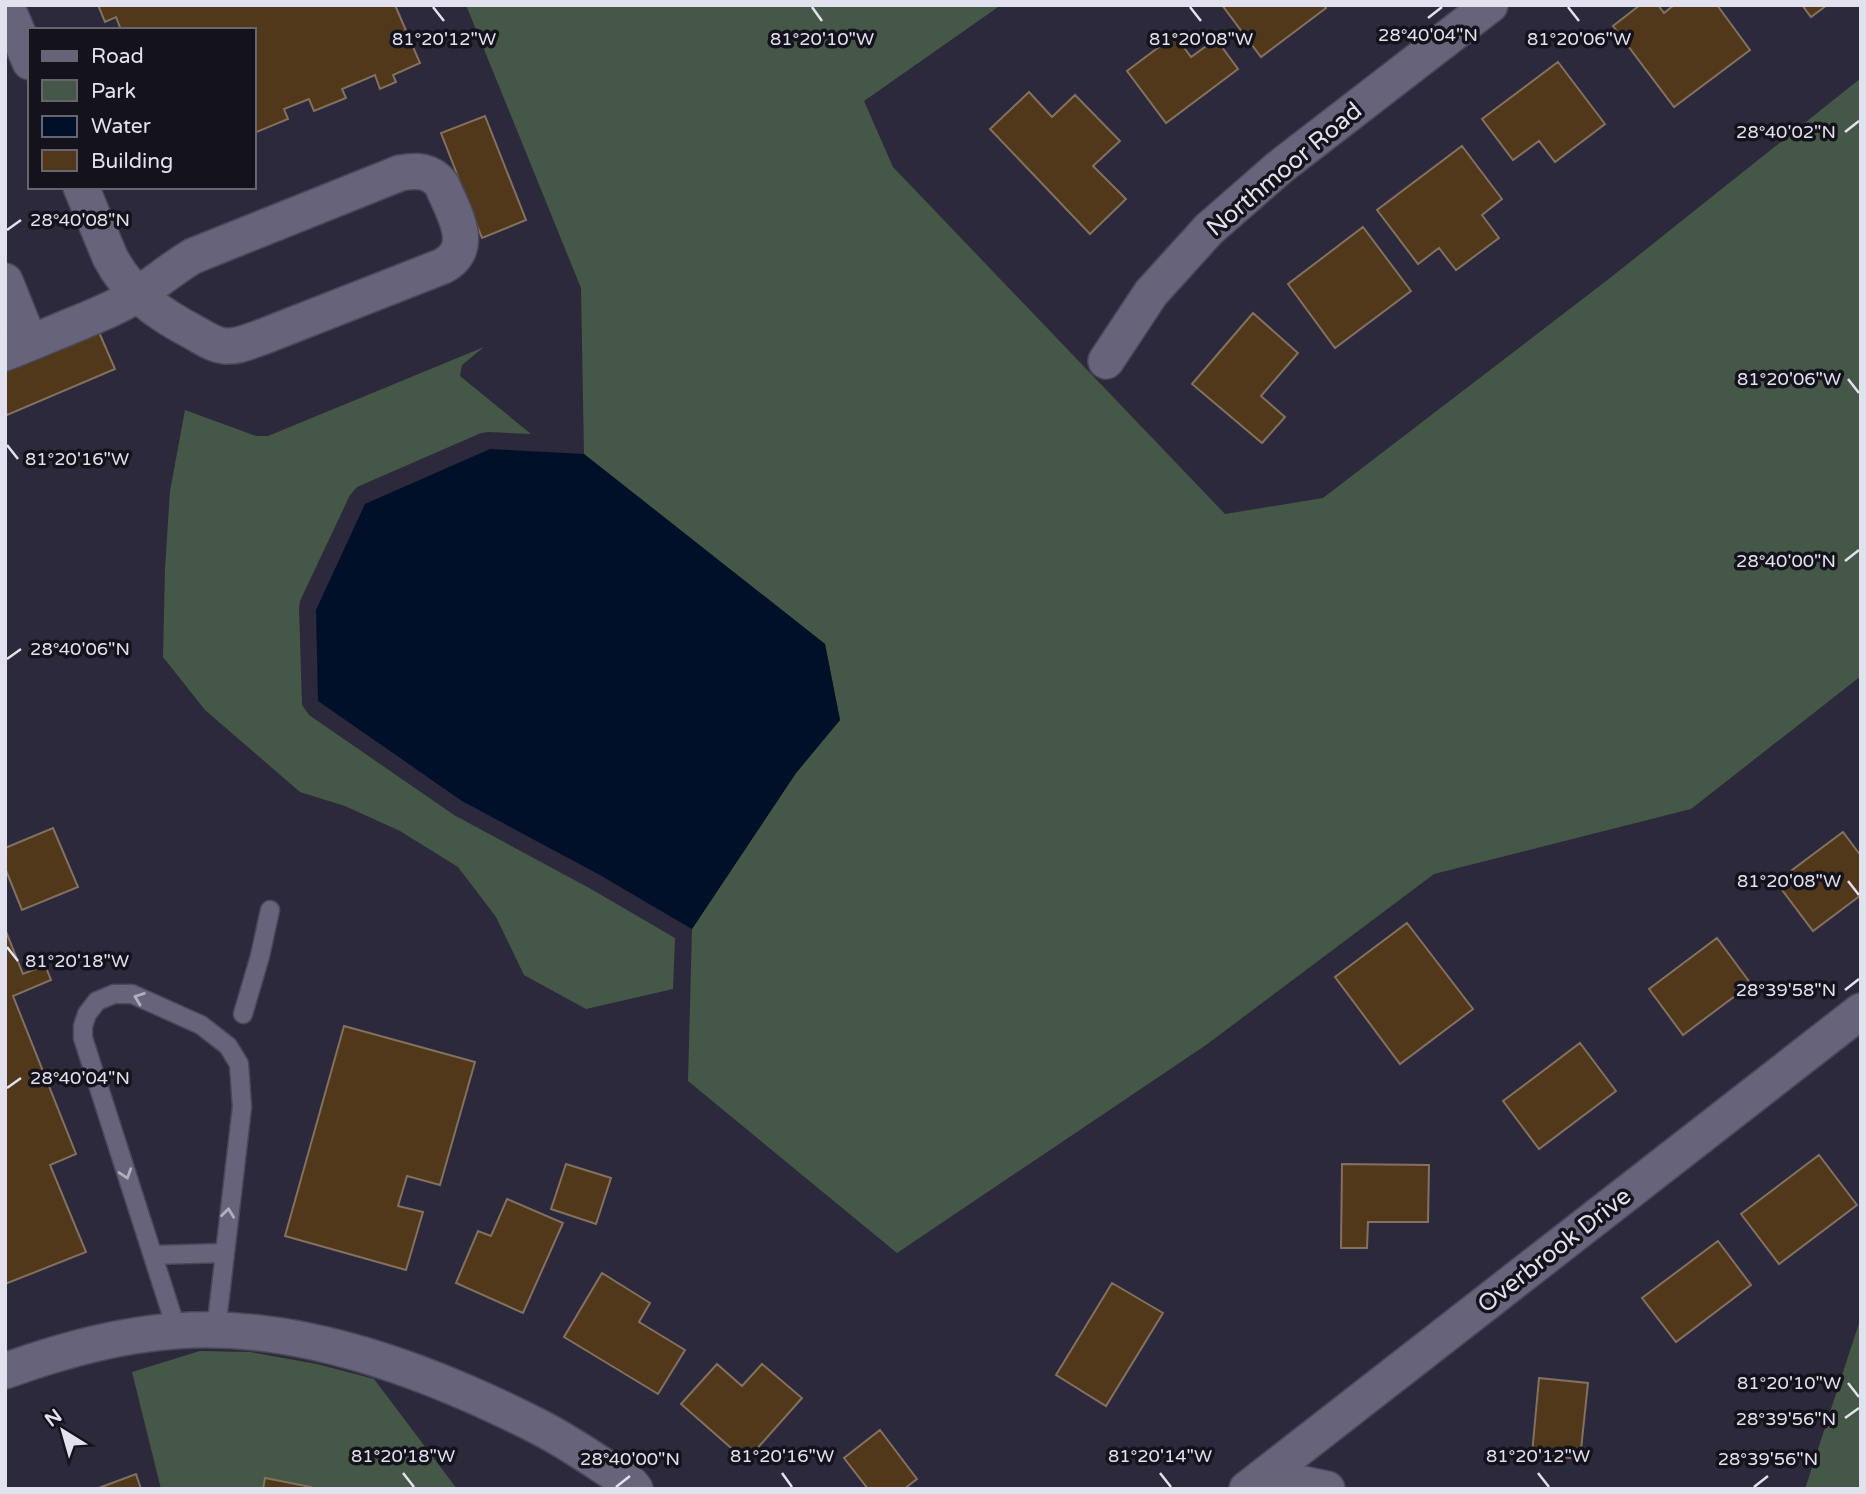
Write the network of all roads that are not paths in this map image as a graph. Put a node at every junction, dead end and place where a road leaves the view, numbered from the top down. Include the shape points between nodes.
1 (6, 5) edge
2 (1490, 5) edge
3 (28, 57) edge
4 (82, 189) edge
5 (5, 281) edge
6 (137, 294) junction
7 (18, 348) edge
8 (1106, 361) dead end
9 (270, 910) dead end
10 (1861, 1011) edge
11 (243, 1014) dead end
12 (223, 1253) junction
13 (153, 1255) junction
14 (215, 1330) junction
15 (177, 1331) junction
16 (5, 1371) edge
17 (1255, 1482) edge
18 (635, 1489) edge
19 (1327, 1489) edge

1 - 3 street
2 - 8 street, Northmoor Road via 1280,167 1209,229 1151,293
4 - 6 street via 116,268
5 - 7 street
6 - 6 street via 193,256 400,173 433,175 442,185 459,227 459,252 443,266 239,345 221,346 165,316
6 - 7 street
9 - 11 lane
10 - 17 street, Overbrook Drive
12 - 13 lane
12 -> 13 lane via 242,1107 239,1064 228,1046 201,1025 132,994 114,993 97,1001 87,1014 83,1038
12 - 14 lane
13 - 15 lane
14 - 15 street
14 - 18 street via 250,1331 319,1344 425,1377 542,1429
15 - 16 street via 96,1342
17 - 19 street

